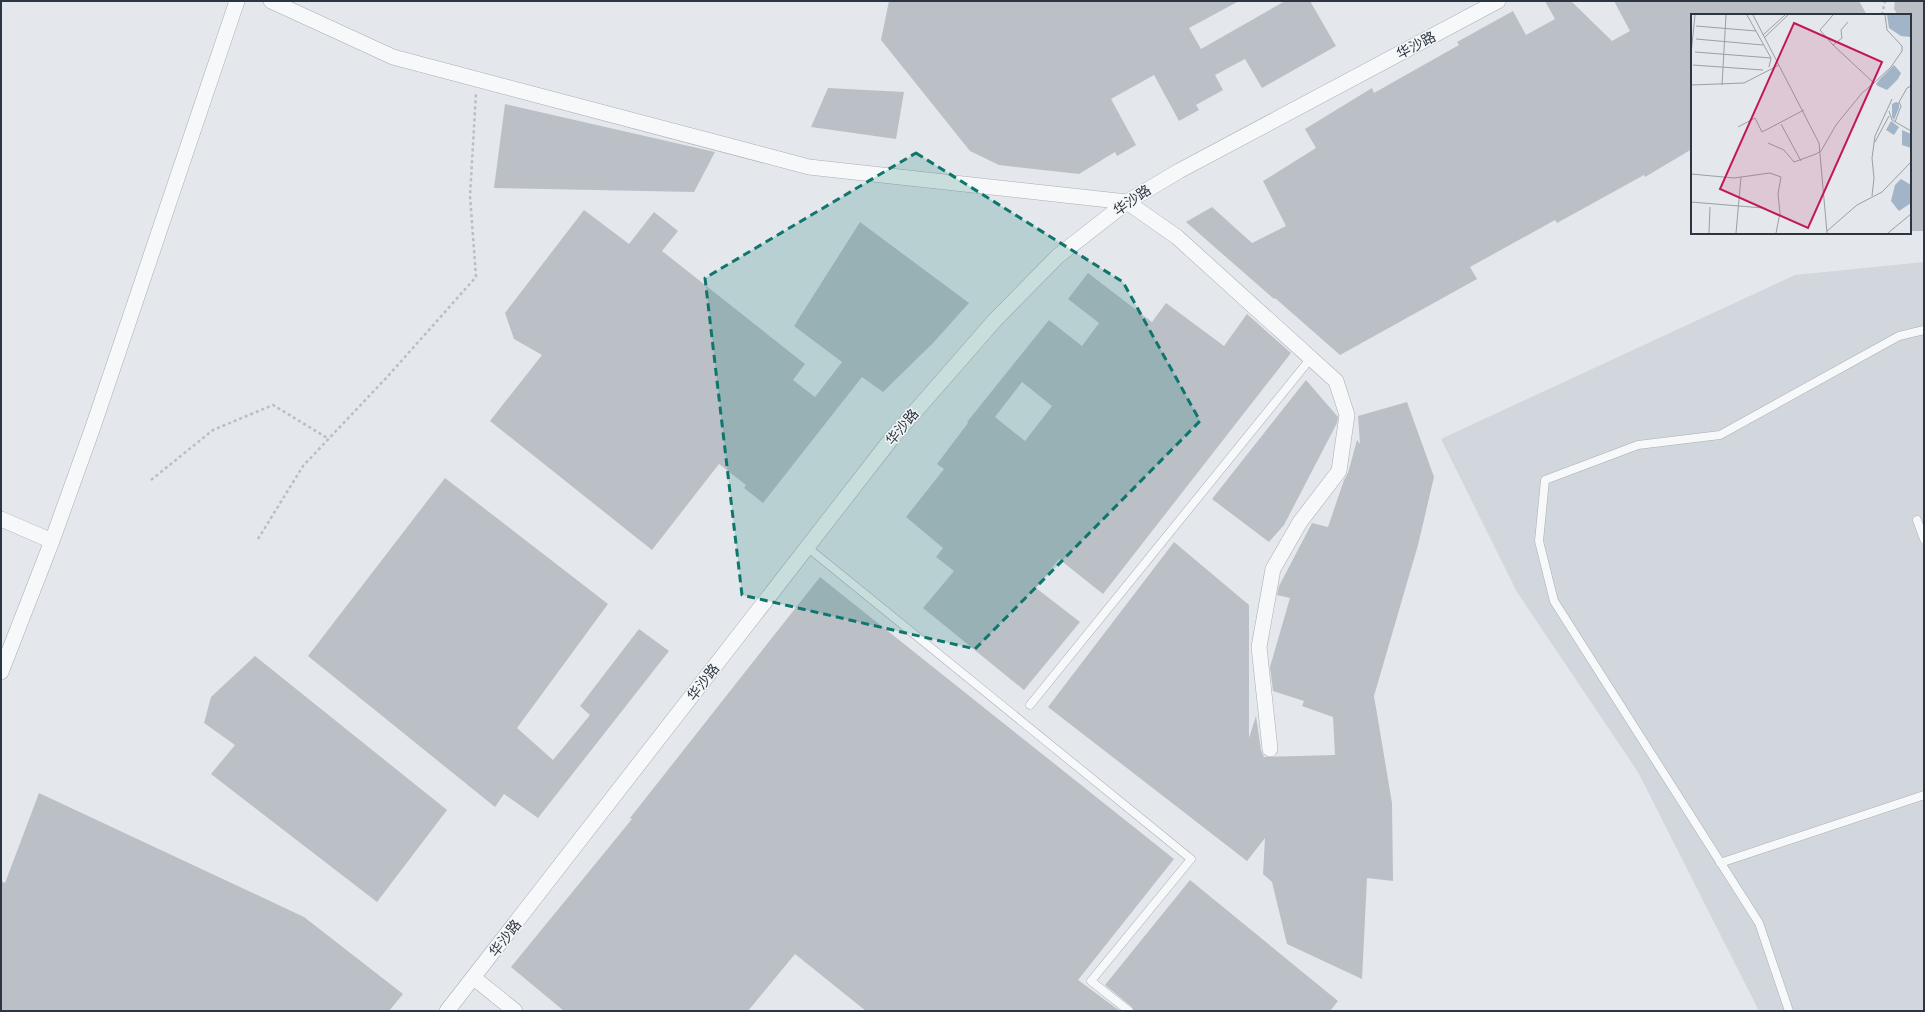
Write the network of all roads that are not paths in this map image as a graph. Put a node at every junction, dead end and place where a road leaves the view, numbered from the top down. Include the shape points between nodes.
1 (237, 1) edge
2 (271, 1) edge
3 (1498, 1) edge
4 (1126, 202) junction
5 (1924, 330) edge
6 (1310, 358) junction
7 (1, 519) edge
8 (1917, 520) dead end
9 (1924, 539) edge
10 (52, 541) junction
11 (807, 548) junction
12 (1, 672) edge
13 (1030, 705) dead end
14 (1270, 749) dead end
15 (1924, 795) edge
16 (1720, 863) junction
17 (474, 978) junction
18 (447, 1011) edge
19 (515, 1011) edge
20 (1128, 1011) edge
21 (1789, 1011) edge

1 - 10 street
2 - 4 street via 393,57 809,167
3 - 4 street, 华沙路 via 1179,171
4 - 6 street via 1177,237
4 - 11 street, 华沙路 via 1058,256 995,320 892,438
5 - 16 lane via 1899,336 1720,435 1638,444 1545,480 1539,541 1554,601
6 - 13 lane
6 - 14 street via 1336,381 1347,415 1339,471 1300,522 1273,569 1259,647
7 - 10 street
8 - 9 lane
10 - 12 street
11 - 17 street, 华沙路
11 - 20 lane via 1191,859 1092,981
15 - 16 lane
16 - 21 lane via 1759,924
17 - 18 street, 华沙路
17 - 19 street

